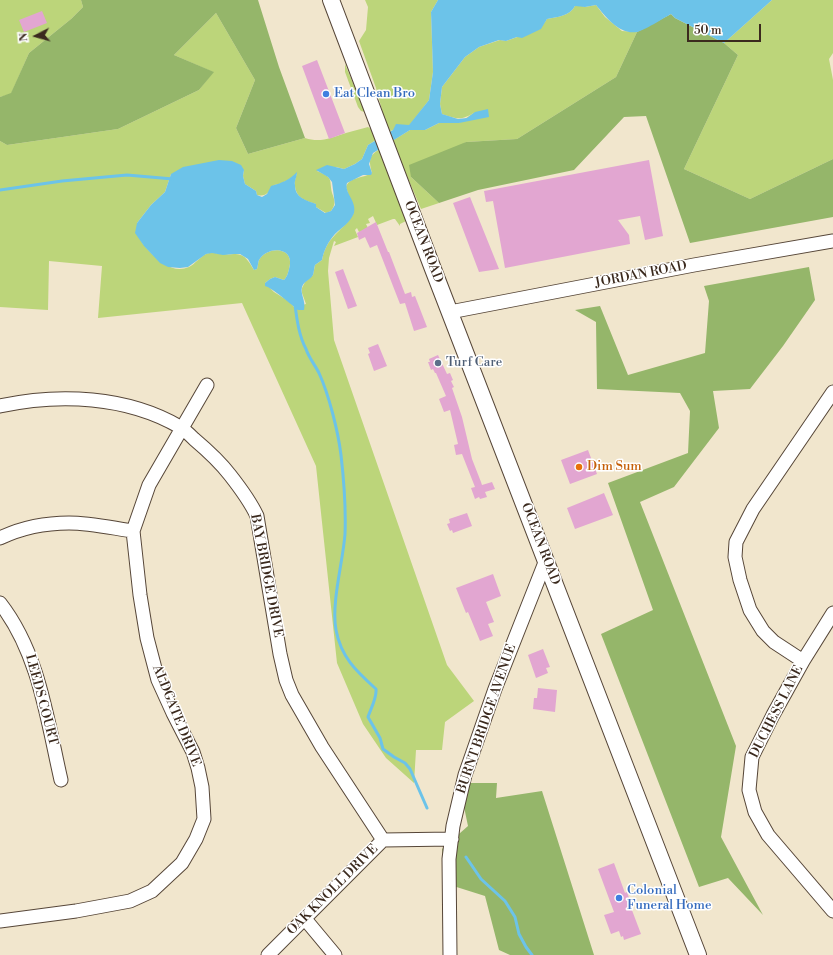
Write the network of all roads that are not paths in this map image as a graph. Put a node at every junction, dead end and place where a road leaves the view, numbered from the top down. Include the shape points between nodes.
1 (331, 0) edge
2 (833, 240) edge
3 (450, 312) junction
4 (207, 385) dead end
5 (833, 392) edge
6 (0, 406) edge
7 (181, 428) junction
8 (133, 531) junction
9 (0, 538) edge
10 (546, 560) junction
11 (0, 603) edge
12 (833, 613) edge
13 (803, 661) junction
14 (62, 780) dead end
15 (452, 839) junction
16 (383, 840) junction
17 (833, 911) edge
18 (305, 919) junction
19 (0, 921) edge
20 (268, 955) edge
21 (335, 955) edge
22 (450, 955) edge
23 (698, 955) edge

1 - 3 main road, OCEAN ROAD
2 - 3 street, JORDAN ROAD
3 - 10 main road, OCEAN ROAD
4 - 7 street, ALDGATE DRIVE
5 - 13 street via 753,509 736,542 735,557 750,610 774,642
6 - 7 street, BAY BRIDGE DRIVE via 55,398 107,401 156,415
7 - 8 street, ALDGATE DRIVE via 149,485
7 - 16 street, BAY BRIDGE DRIVE via 222,465 250,501 257,516 286,680 322,747
8 - 9 street via 69,523 42,525
8 - 19 street, ALDGATE DRIVE via 147,638 158,680 193,752 202,787 204,819 182,863 152,891 130,901
10 - 15 street, BURNT BRIDGE AVENUE via 495,689 465,775
10 - 23 main road, OCEAN ROAD
11 - 14 street, LEEDS COURT via 20,634 36,671
12 - 13 street, DUCHESS LANE
13 - 17 street, DUCHESS LANE via 752,758 749,790 755,812 768,834
15 - 16 street, OAK KNOLL DRIVE
15 - 22 street, BURNT BRIDGE AVENUE
16 - 18 street, OAK KNOLL DRIVE
18 - 20 street, OAK KNOLL DRIVE
18 - 21 street

